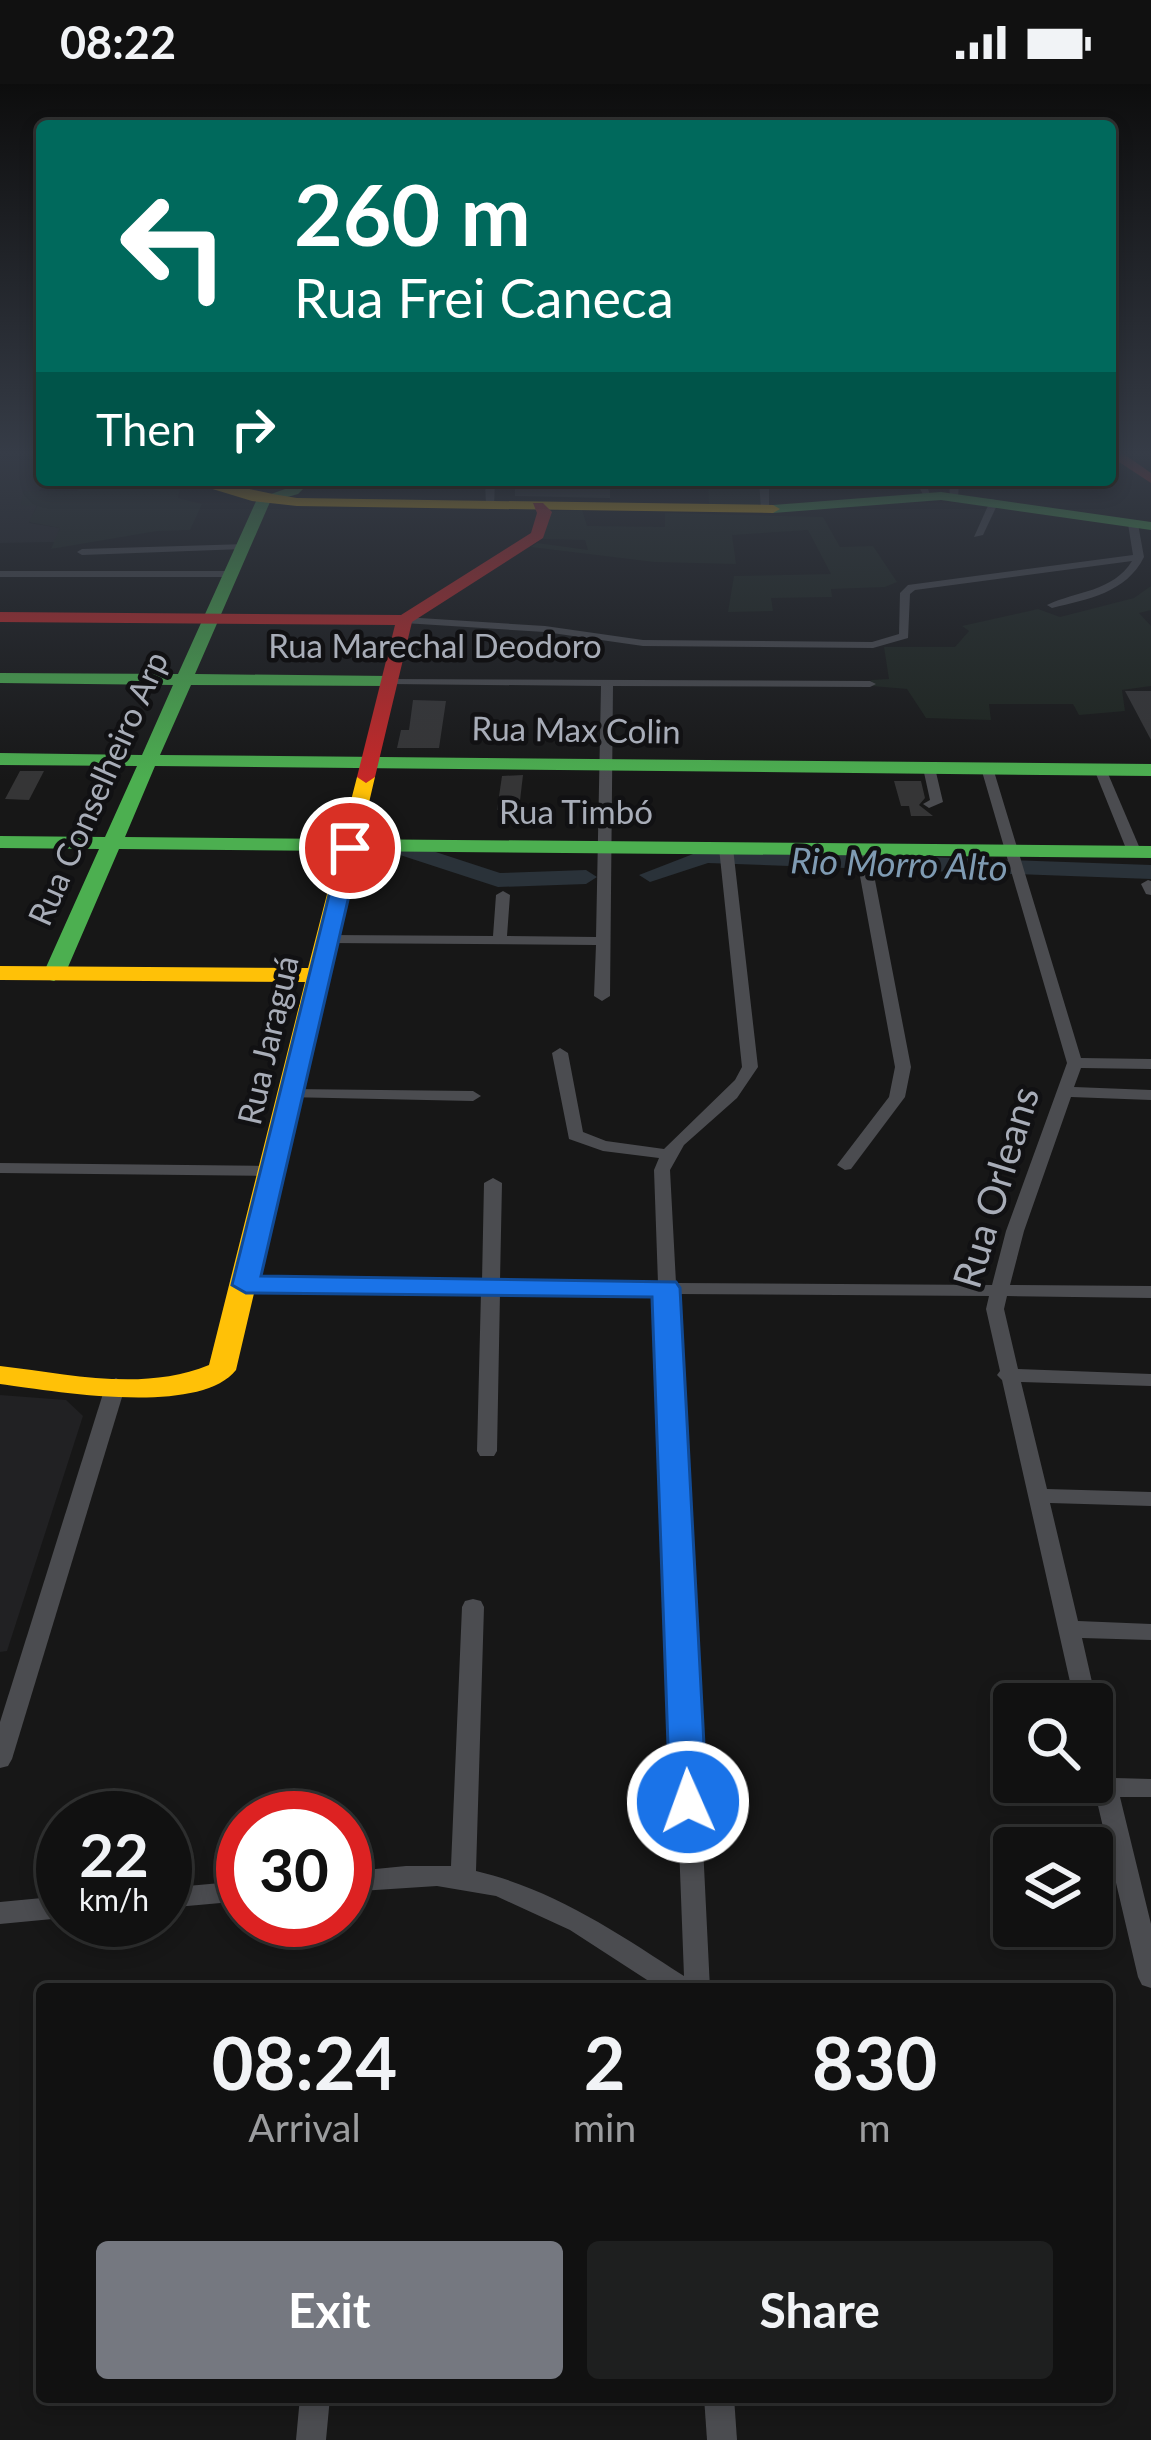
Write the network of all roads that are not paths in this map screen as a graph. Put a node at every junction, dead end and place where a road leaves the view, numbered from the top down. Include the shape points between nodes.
1 (236, 562) edge
2 (496, 562) edge
3 (1101, 562) edge
4 (1133, 562) edge
5 (0, 574) edge
6 (231, 574) junction
7 (1052, 605) dead end
8 (0, 617) edge
9 (211, 619) junction
10 (404, 620) junction
11 (0, 678) edge
12 (184, 679) junction
13 (389, 681) junction
14 (607, 682) junction
15 (870, 684) dead end
16 (0, 759) edge
17 (148, 761) junction
18 (370, 763) junction
19 (605, 765) junction
20 (928, 768) junction
21 (987, 768) junction
22 (1100, 769) junction
23 (1151, 770) edge
24 (929, 804) dead end
25 (0, 842) edge
26 (111, 843) junction
27 (350, 845) junction
28 (604, 847) junction
29 (1143, 851) edge
30 (726, 854) junction
31 (864, 857) junction
32 (1015, 863) junction
33 (503, 895) dead end
34 (328, 939) junction
35 (500, 940) junction
36 (602, 940) junction
37 (0, 973) edge
38 (54, 974) junction
39 (319, 975) junction
40 (602, 996) dead end
41 (560, 1053) dead end
42 (1075, 1063) junction
43 (1151, 1064) edge
44 (1065, 1092) junction
45 (291, 1094) junction
46 (1151, 1095) edge
47 (473, 1096) dead end
48 (668, 1154) junction
49 (845, 1165) dead end
50 (0, 1168) edge
51 (272, 1171) junction
52 (493, 1183) dead end
53 (246, 1285) junction
54 (491, 1287) junction
55 (666, 1288) junction
56 (996, 1291) junction
57 (1151, 1292) edge
58 (0, 1375) edge
59 (1008, 1380) junction
60 (1151, 1380) edge
61 (116, 1384) junction
62 (1151, 1389) edge
63 (487, 1451) dead end
64 (1036, 1496) junction
65 (1151, 1499) edge
66 (473, 1607) dead end
67 (1068, 1629) junction
68 (1151, 1632) edge
69 (1081, 1683) edge
70 (6, 1723) edge
71 (0, 1759) edge
72 (1113, 1787) edge
73 (1151, 1788) edge
74 (1110, 1803) edge
75 (463, 1878) junction
76 (372, 1881) edge
77 (36, 1909) edge
78 (0, 1912) edge
79 (1151, 1977) edge
80 (673, 1983) edge
81 (697, 1983) edge
82 (314, 2403) edge
83 (719, 2403) edge
84 (311, 2440) edge
85 (722, 2440) edge

1 - 6 main road, Rua Conselheiro Arp
2 - 10 main road
3 - 10 street via 912,587 904,636 873,645 643,643
4 - 7 street via 1110,587
5 - 6 street
6 - 9 main road, Rua Conselheiro Arp
8 - 9 main road
9 - 10 main road
9 - 12 main road, Rua Conselheiro Arp
10 - 13 main road, Rua Jaraguá
11 - 12 main road, Rua Marechal Deodoro
12 - 13 main road, Rua Marechal Deodoro
12 - 17 main road, Rua Conselheiro Arp
13 - 14 street, Rua Marechal Deodoro
13 - 18 main road, Rua Jaraguá
14 - 15 street, Rua Marechal Deodoro
14 - 19 street
16 - 17 main road, Rua Max Colin
17 - 18 main road, Rua Max Colin
17 - 26 main road, Rua Conselheiro Arp
18 - 19 main road, Rua Max Colin
18 - 27 main road, Rua Jaraguá
19 - 20 main road, Rua Max Colin
19 - 28 street
20 - 21 main road, Rua Max Colin
20 - 24 street via 937,802
21 - 22 main road, Rua Max Colin
21 - 32 street, Rua Orleans
22 - 23 main road, Rua Max Colin
22 - 29 street
25 - 26 main road, Rua Timbó
26 - 27 main road, Rua Timbó
26 - 38 main road, Rua Conselheiro Arp
27 - 28 main road, Rua Timbó
27 - 34 main road, Rua Jaraguá
28 - 30 main road, Rua Timbó
28 - 36 street
29 - 32 main road, Rua Timbó
30 - 31 main road, Rua Timbó
30 - 48 street via 750,1067
31 - 32 main road, Rua Timbó
31 - 49 street via 903,1077 889,1111
32 - 42 street, Rua Orleans
33 - 35 street
34 - 35 street
34 - 39 main road, Rua Jaraguá
35 - 36 street
36 - 40 street
37 - 38 main road
38 - 39 main road
39 - 45 main road, Rua Jaraguá
41 - 48 street via 575,1135
42 - 43 street
42 - 44 street, Rua Orleans
44 - 46 street
44 - 56 street, Rua Orleans
45 - 47 street
45 - 51 main road, Rua Jaraguá
48 - 55 street
50 - 51 street
51 - 53 main road, Rua Jaraguá
52 - 54 street
53 - 54 street
53 - 61 main road, Rua Jaraguá via 227,1360 212,1379 180,1388
54 - 55 street
54 - 63 street
55 - 56 street
55 - 81 street
56 - 57 street
56 - 59 street, Rua Orleans
58 - 61 main road
59 - 60 street
59 - 62 street
59 - 64 street, Rua Orleans
61 - 70 street
64 - 65 street
64 - 67 street, Rua Orleans
66 - 75 street
67 - 68 street
67 - 69 street, Rua Orleans
70 - 71 street
72 - 73 street
74 - 79 street
75 - 76 street
75 - 80 street via 566,1915
77 - 78 street
82 - 84 street
83 - 85 street

